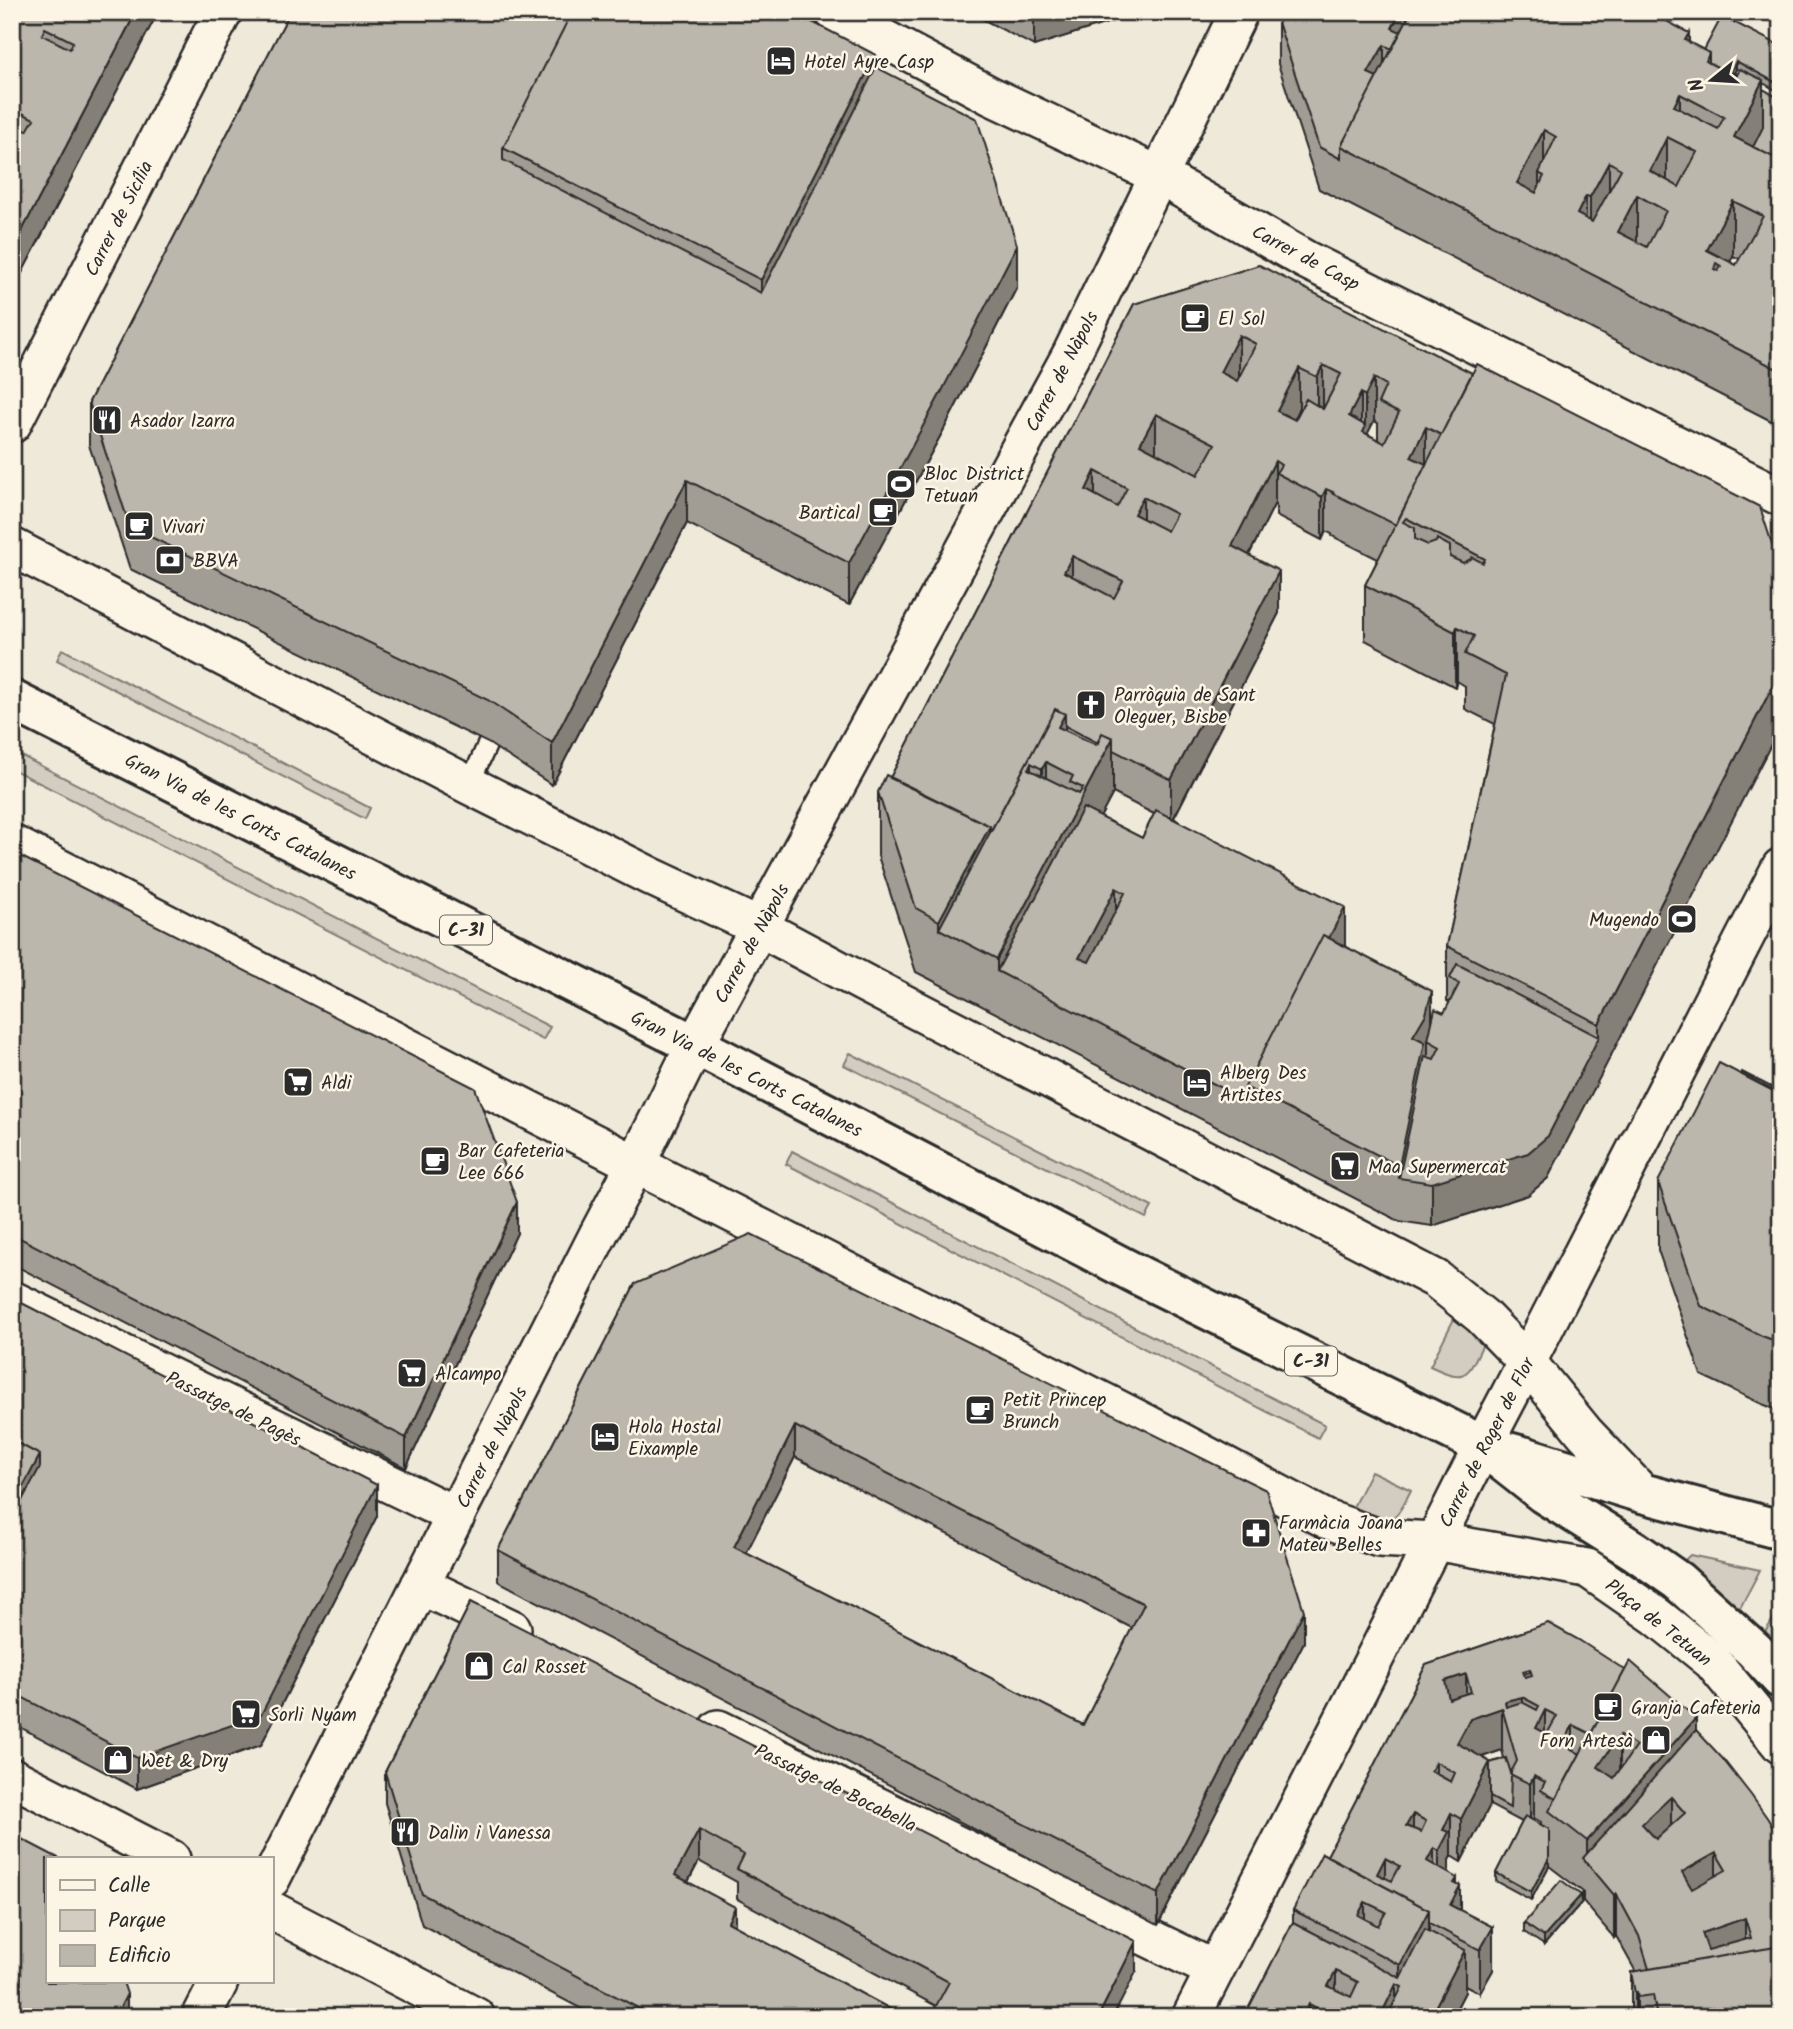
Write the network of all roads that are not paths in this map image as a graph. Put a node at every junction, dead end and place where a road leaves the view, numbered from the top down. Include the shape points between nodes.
1 (223, 12) edge
2 (834, 12) edge
3 (1239, 12) edge
4 (1158, 175) junction
5 (12, 424) edge
6 (1781, 497) edge
7 (12, 547) edge
8 (12, 700) edge
9 (488, 743) edge
10 (468, 785) junction
11 (12, 844) edge
12 (1781, 867) edge
13 (759, 927) junction
14 (695, 1045) junction
15 (636, 1164) junction
16 (12, 1300) edge
17 (1527, 1362) junction
18 (1482, 1445) junction
19 (1642, 1493) junction
20 (456, 1516) junction
21 (1781, 1530) edge
22 (1434, 1541) junction
23 (420, 1585) junction
24 (536, 1641) edge
25 (1781, 1679) edge
26 (685, 1713) edge
27 (1781, 1745) edge
28 (12, 1777) edge
29 (167, 1857) edge
30 (273, 1875) edge
31 (273, 1911) edge
32 (1215, 1970) junction
33 (218, 1983) edge
34 (201, 2017) edge
35 (476, 2017) edge
36 (1191, 2017) edge

1 - 5 street, Carrer de Sicília
2 - 4 street, Carrer de Casp via 991,96
3 - 4 street, Carrer de Nàpols
4 - 6 street, Carrer de Casp via 1306,260
4 - 13 street, Carrer de Nàpols via 1072,353
7 - 10 street
8 - 14 main road, Gran Via de les Corts Catalanes / C-31
9 - 10 lane
10 - 13 street
11 - 15 street
12 - 17 street, Carrer de Roger de Flor
13 - 14 street, Carrer de Nàpols
13 - 17 street via 1436,1279 1482,1316
14 - 15 street, Carrer de Nàpols
14 - 18 main road, Gran Via de les Corts Catalanes / C-31 via 1128,1270
15 - 20 street, Carrer de Nàpols
15 - 22 street via 1326,1519 1379,1538
16 - 20 street, Passatge de Pagès
17 - 18 street, Carrer de Roger de Flor
17 - 19 street
18 - 19 main road, Gran Via de les Corts Catalanes / C-31
18 - 22 street, Carrer de Roger de Flor
18 - 25 main road, Gran Via de les Corts Catalanes / C-31 via 1544,1494 1678,1581
19 - 21 main road, Gran Via de les Corts Catalanes / C-31
20 - 23 street, Carrer de Nàpols
22 - 27 street, Plaça de Tetuan via 1587,1568 1712,1661
22 - 32 street, Carrer de Roger de Flor
23 - 24 street
23 - 30 street, Carrer de Nàpols
26 - 32 street, Passatge de Bocabella
28 - 29 street
31 - 35 street
32 - 36 street, Carrer de Roger de Flor
33 - 34 street

